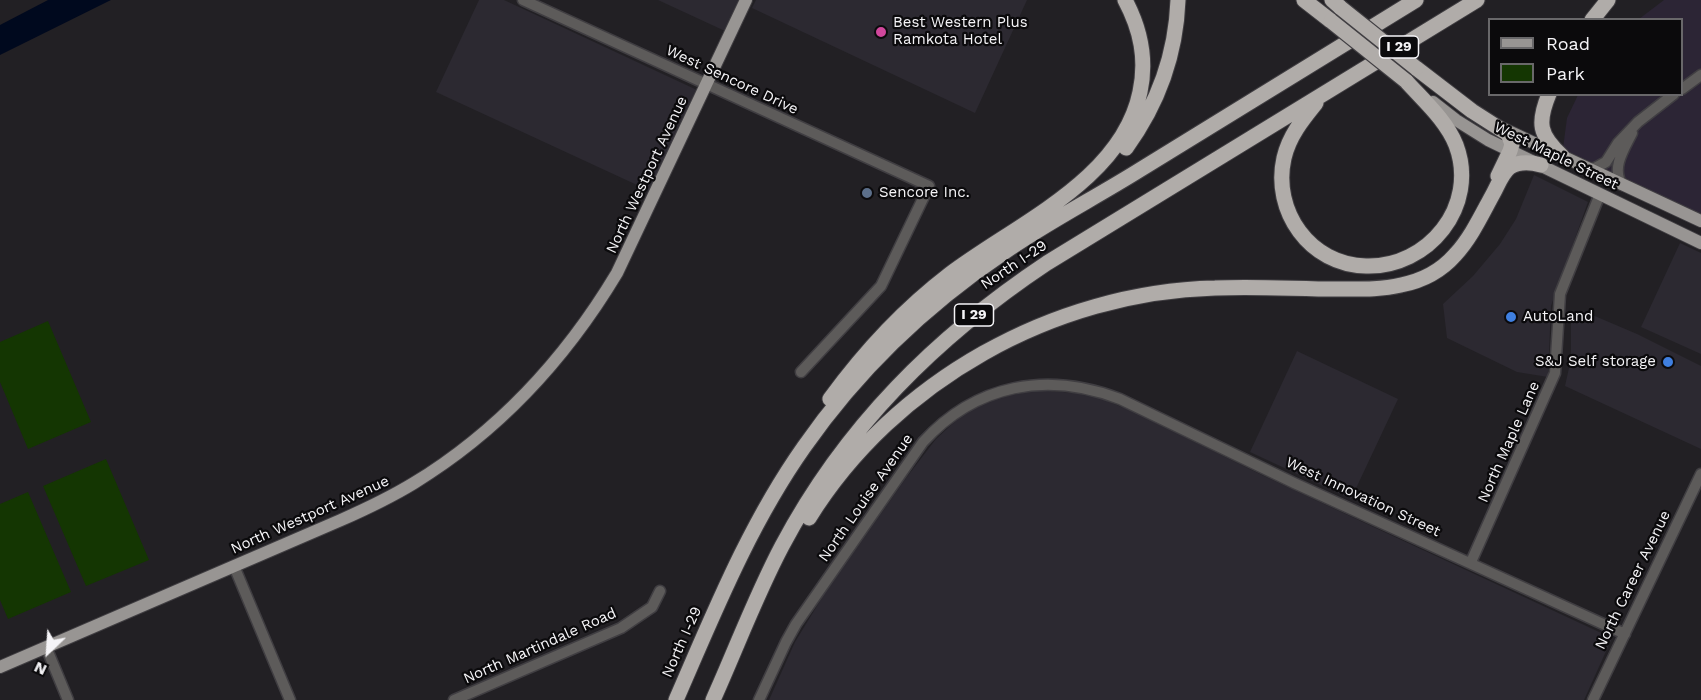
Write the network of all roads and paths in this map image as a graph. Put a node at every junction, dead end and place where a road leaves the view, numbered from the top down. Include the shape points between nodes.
1 (523, 0) edge
2 (746, 0) edge
3 (1125, 0) edge
4 (1178, 0) edge
5 (1304, 0) edge
6 (1402, 0) edge
7 (1416, 0) edge
8 (1477, 0) edge
9 (1608, 0) edge
10 (1336, 3) edge
11 (1594, 18) edge
12 (1382, 21) junction
13 (1701, 75) edge
14 (1406, 81) junction
15 (706, 84) junction
16 (1683, 88) edge
17 (1322, 95) junction
18 (1548, 96) edge
19 (1671, 96) edge
20 (1638, 122) junction
21 (1496, 125) junction
22 (1510, 151) junction
23 (1562, 156) junction
24 (1540, 165) junction
25 (1588, 169) junction
26 (1622, 185) junction
27 (1600, 194) junction
28 (1701, 221) edge
29 (1474, 227) junction
30 (1020, 242) junction
31 (1701, 243) edge
32 (801, 372) dead end
33 (1090, 389) joint
34 (795, 460) junction
35 (1701, 474) edge
36 (1471, 562) junction
37 (234, 566) junction
38 (660, 591) dead end
39 (1624, 634) junction
40 (737, 646) junction
41 (46, 647) junction
42 (0, 667) edge
43 (68, 700) edge
44 (290, 700) edge
45 (454, 700) edge
46 (676, 700) edge
47 (713, 700) edge
48 (759, 700) edge
49 (1593, 700) edge

1 - 15 street, West Sencore Drive
2 - 15 main road, North Westport Avenue
3 - 34 highway via 1139,32 1144,71 1136,110 1121,138 1093,172 1069,193 977,254 896,321 860,359 816,419 798,446
4 - 30 highway via 1166,71 1138,130 1096,182
5 - 14 highway, bridge
6 - 12 highway
7 - 12 highway, North I-29 / I 29
8 - 17 highway, North I-29 / I 29
9 - 11 highway
10 - 21 highway, bridge via 1472,111
12 - 30 highway, North I-29 / I 29
13 - 16 street
14 - 17 highway via 1451,135 1459,157 1460,192 1439,235 1410,258 1387,265 1363,266 1329,256 1303,236 1287,211 1282,194 1284,157 1295,132
14 - 22 main road, West Maple Street via 1456,120
15 - 32 street, West Sencore Drive via 930,186 881,286
15 - 37 main road, North Westport Avenue via 617,273 579,331 535,385 480,436 414,483 341,520
17 - 40 highway, North I-29 / I 29 via 1039,268 992,301 923,359 869,418 812,495 778,554
18 - 23 highway via 1541,125 1546,140
19 - 20 street
20 - 25 street via 1606,162
20 - 26 street via 1617,166
21 - 22 highway via 1508,134
21 - 23 main road, West Maple Street
22 - 24 main road, West Maple Street
22 - 29 highway
23 - 25 main road, West Maple Street
24 - 27 main road, West Maple Street
24 - 29 highway via 1524,163 1508,169
25 - 26 main road, West Maple Street
26 - 28 main road, West Maple Street
27 - 31 main road, West Maple Street
27 - 36 street, North Maple Lane via 1560,294 1556,373
29 - 40 highway via 1447,264 1425,278 1401,285 1365,289 1213,288 1134,297 1058,319 981,354 898,415 841,474 805,525 757,618
30 - 34 highway, North I-29 / I 29 via 954,289 900,336 837,404
33 - 36 street, West Innovation Street
33 - 48 street, North Louise Avenue via 1058,384 1012,388 966,406 938,427 913,455 796,624
34 - 46 highway, North I-29 / I 29 via 745,544
35 - 39 street, North Career Avenue
36 - 39 street, West Innovation Street
37 - 41 main road, North Westport Avenue
37 - 44 street
38 - 45 street, North Martindale Road via 652,607 621,628
39 - 49 street, North Career Avenue
40 - 47 highway, North I-29 / I 29
41 - 42 main road, North Westport Avenue
41 - 43 street

